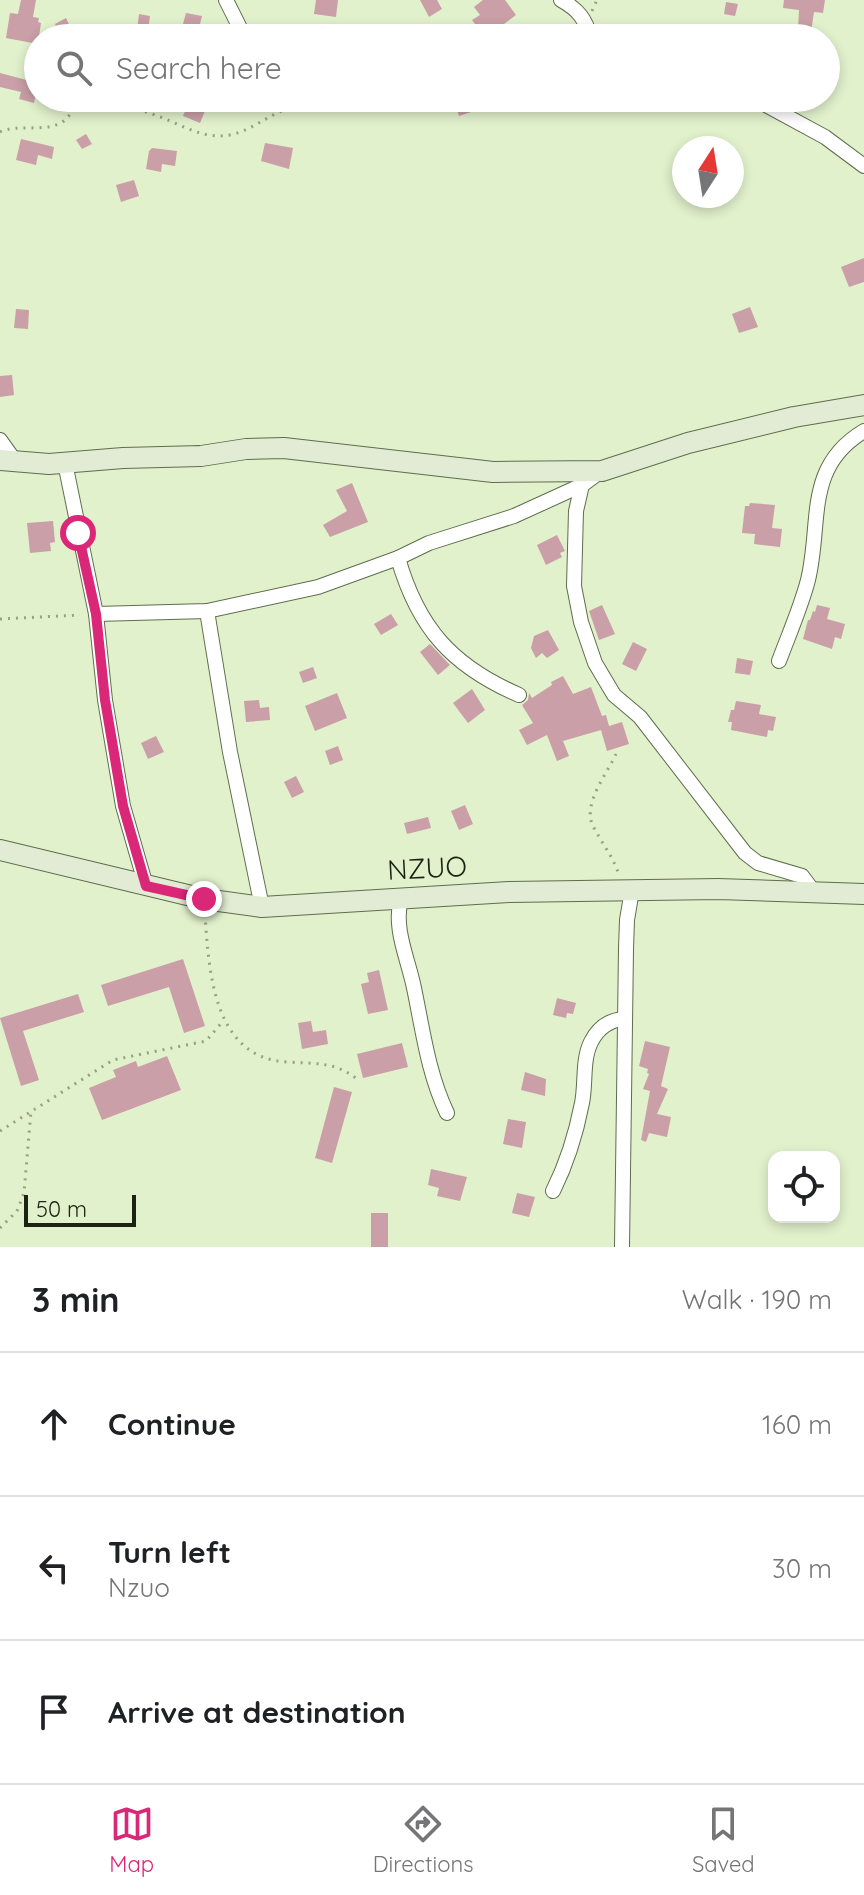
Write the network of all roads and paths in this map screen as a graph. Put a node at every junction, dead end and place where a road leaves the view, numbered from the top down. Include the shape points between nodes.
1 (226, 0) edge
2 (561, 0) edge
3 (238, 24) edge
4 (587, 24) edge
5 (70, 112) edge
6 (146, 112) edge
7 (281, 112) edge
8 (779, 112) edge
9 (0, 132) edge
10 (864, 166) edge
11 (864, 405) edge
12 (864, 431) edge
13 (0, 440) edge
14 (8, 461) edge
15 (65, 463) junction
16 (602, 471) junction
17 (582, 485) junction
18 (398, 558) junction
19 (207, 611) junction
20 (96, 614) junction
21 (0, 619) edge
22 (779, 661) dead end
23 (519, 695) dead end
24 (616, 754) dead end
25 (0, 850) edge
26 (146, 886) junction
27 (629, 890) junction
28 (814, 892) junction
29 (864, 894) edge
30 (401, 898) junction
31 (204, 899) junction
32 (262, 907) junction
33 (624, 1019) junction
34 (224, 1020) junction
35 (358, 1080) dead end
36 (31, 1111) junction
37 (447, 1113) dead end
38 (0, 1131) edge
39 (553, 1191) dead end
40 (0, 1228) edge
41 (622, 1247) edge

1 - 3 street
2 - 4 street via 577,8
5 - 9 path via 58,124
6 - 7 path via 212,137 260,124
8 - 10 street
11 - 16 street via 734,432
12 - 22 street via 849,440 826,472 808,579
13 - 14 street
14 - 15 street
15 - 16 street via 284,448 493,472
15 - 20 street
16 - 17 street
17 - 18 street
17 - 28 street via 574,586 595,663 614,695 640,717 745,853 758,863 802,876
18 - 19 street via 318,587
18 - 23 street via 406,588 440,643 476,673
19 - 20 street
19 - 32 street
20 - 21 path
20 - 26 street via 123,806
24 - 27 path via 592,799 590,819
25 - 26 street, NZUO
26 - 31 street, NZUO
27 - 28 street, NZUO
27 - 30 street, NZUO
27 - 33 street
28 - 29 street, NZUO
30 - 32 street, NZUO
30 - 37 street via 405,960 433,1082
31 - 32 street, NZUO
31 - 34 path via 210,976
33 - 39 street via 607,1022 589,1044 574,1139
33 - 41 street
34 - 35 path via 254,1054 279,1062 340,1067
34 - 36 path via 206,1041 113,1060
36 - 38 path
36 - 40 path via 24,1193 17,1211

